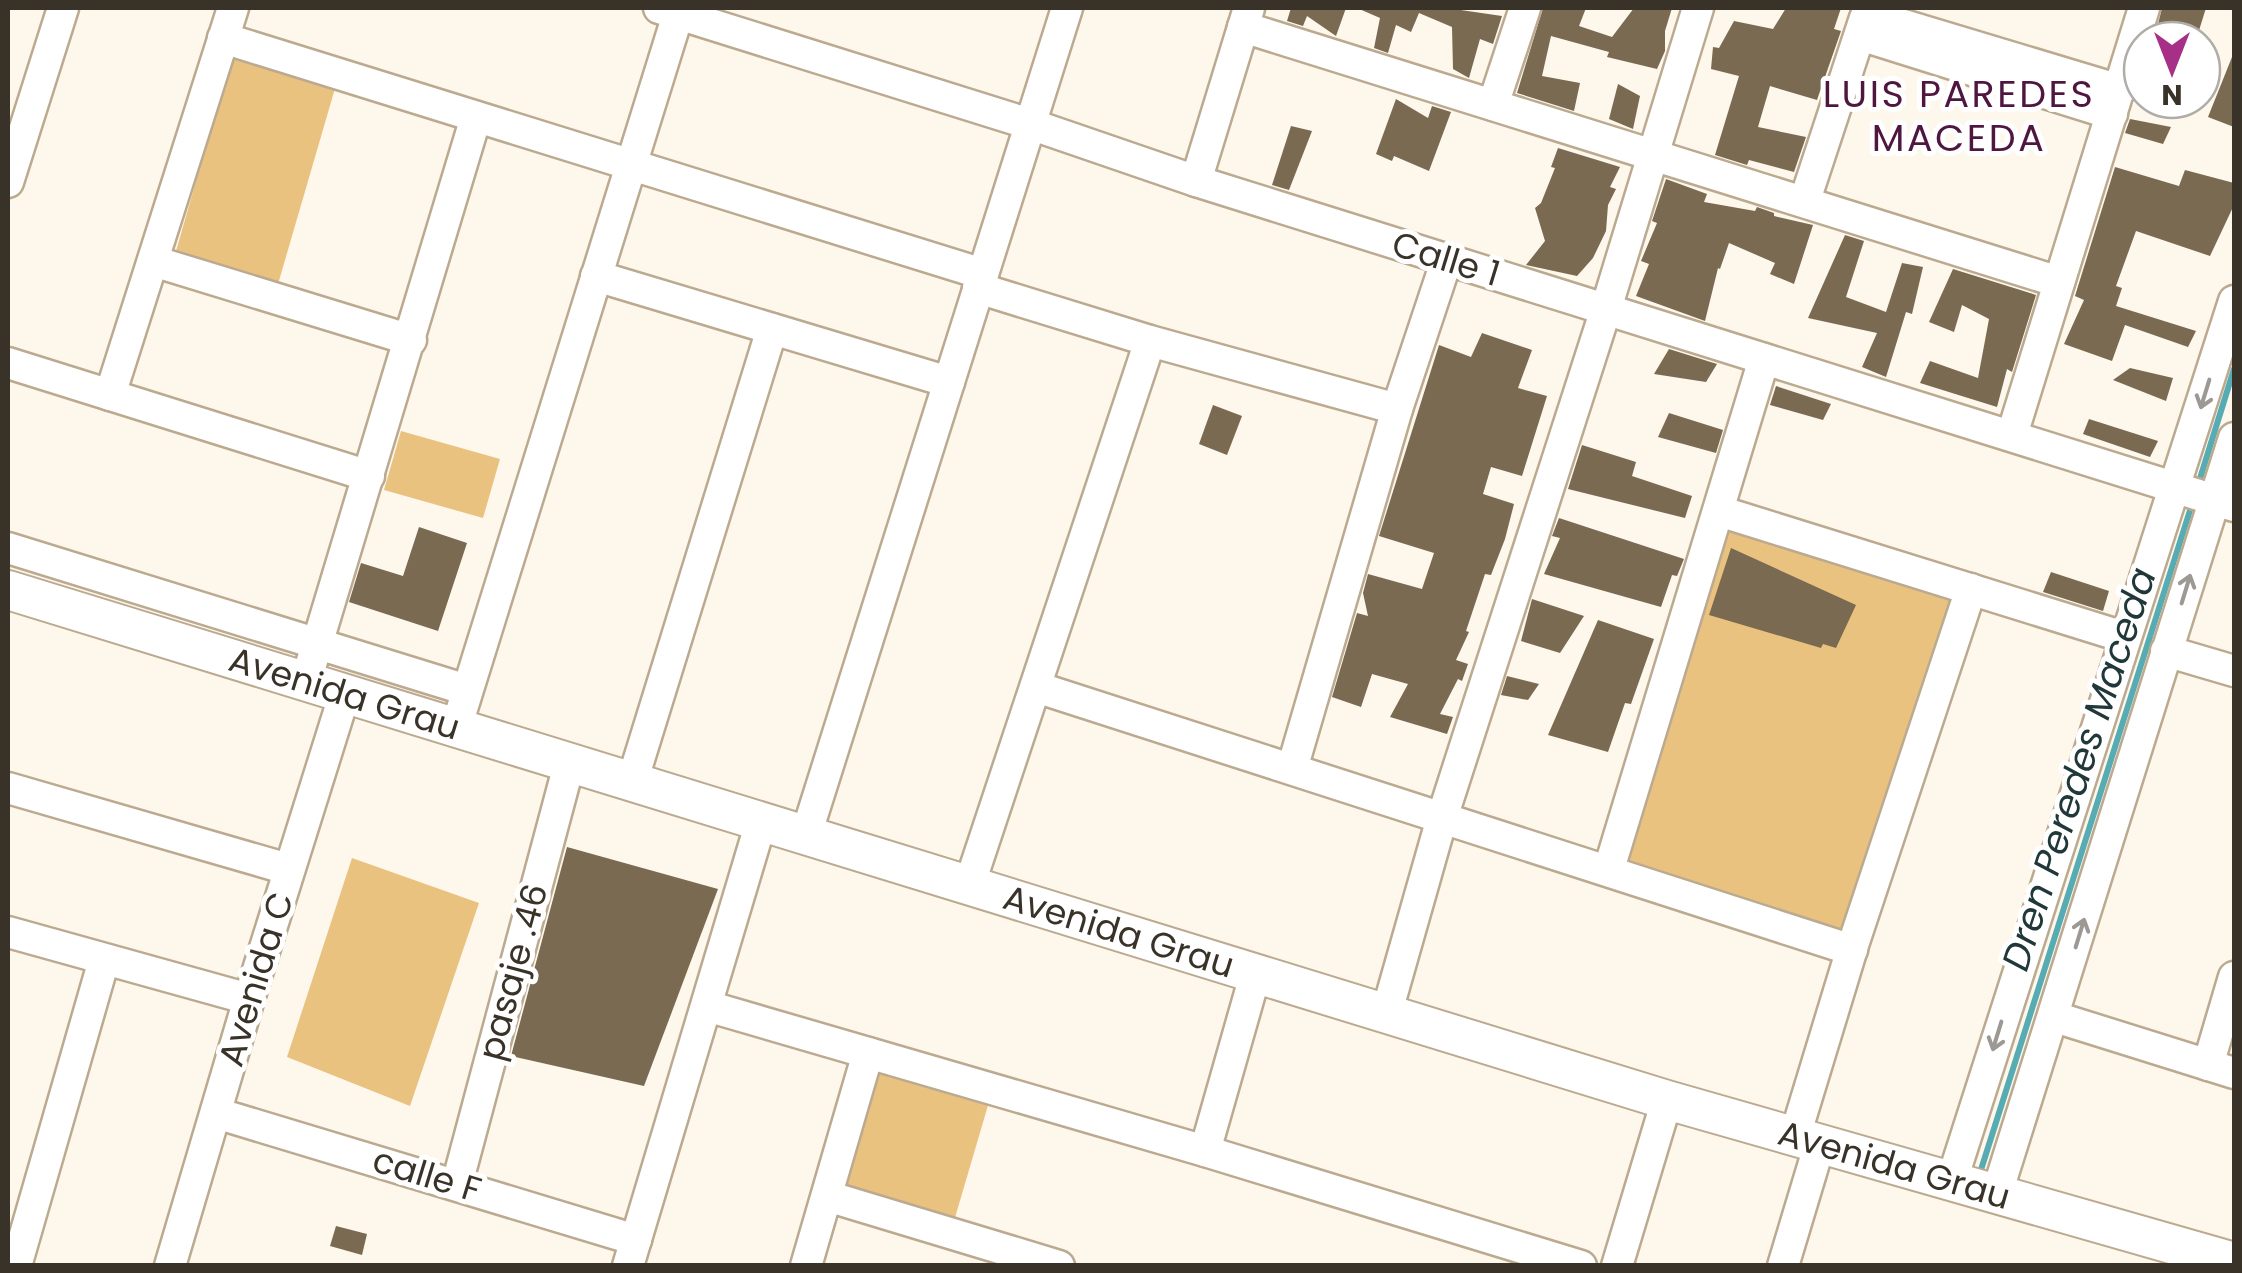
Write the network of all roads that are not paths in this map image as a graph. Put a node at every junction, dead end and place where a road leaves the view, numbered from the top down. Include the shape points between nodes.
1 (63, 8) edge
2 (233, 8) edge
3 (1067, 8) edge
4 (1525, 8) edge
5 (1698, 8) edge
6 (2144, 8) edge
7 (673, 10) edge
8 (1246, 17) edge
9 (1865, 19) edge
10 (223, 38) junction
11 (2116, 102) junction
12 (1493, 105) junction
13 (476, 117) junction
14 (1030, 124) junction
15 (1651, 156) junction
16 (633, 164) junction
17 (1196, 181) junction
18 (8, 182) edge
19 (1804, 200) junction
20 (1447, 260) junction
21 (153, 262) junction
22 (596, 276) junction
23 (981, 281) junction
24 (2060, 282) junction
25 (2234, 301) edge
26 (1606, 309) junction
27 (772, 329) junction
28 (411, 340) junction
29 (1150, 341) junction
30 (1764, 358) junction
31 (8, 363) edge
32 (949, 382) junction
33 (110, 395) junction
34 (1397, 409) junction
35 (2012, 436) junction
36 (2234, 438) edge
37 (368, 476) junction
38 (2176, 487) junction
39 (2224, 502) edge
40 (1718, 510) junction
41 (8, 548) edge
42 (8, 590) edge
43 (1971, 590) junction
44 (2124, 637) junction
45 (317, 645) junction
46 (2166, 651) junction
47 (2234, 672) edge
48 (306, 682) junction
49 (1036, 686) junction
50 (467, 690) junction
51 (345, 694) junction
52 (456, 728) junction
53 (570, 761) junction
54 (1292, 769) junction
55 (632, 782) junction
56 (8, 788) edge
57 (1442, 818) junction
58 (762, 822) junction
59 (806, 835) junction
60 (288, 869) junction
61 (1609, 869) junction
62 (969, 886) junction
63 (8, 932) edge
64 (1852, 950) junction
65 (104, 960) junction
66 (1256, 972) junction
67 (2234, 980) edge
68 (248, 999) junction
69 (707, 1006) junction
70 (1386, 1014) junction
71 (2055, 1017) junction
72 (868, 1052) junction
73 (2221, 1069) edge
74 (1667, 1100) junction
75 (216, 1113) junction
76 (1808, 1139) junction
77 (1205, 1151) junction
78 (1952, 1180) junction
79 (457, 1184) junction
80 (1997, 1192) junction
81 (827, 1196) junction
82 (632, 1253) edge
83 (2234, 1262) edge
84 (16, 1266) edge
85 (170, 1266) edge
86 (806, 1266) edge
87 (1058, 1266) edge
88 (1580, 1266) edge
89 (1617, 1266) edge
90 (1783, 1266) edge

1 - 18 street
2 - 10 street
3 - 14 street
4 - 12 street
5 - 15 street
6 - 11 street
7 - 14 street, Calle 1
7 - 16 street
8 - 12 street
8 - 17 street
9 - 11 street
9 - 19 street
10 - 13 street
10 - 21 street
11 - 24 street
12 - 15 street
13 - 16 street
13 - 28 street
14 - 17 street, Calle 1
14 - 23 street
15 - 19 street
15 - 26 street
16 - 22 street
16 - 23 street
17 - 20 street, Calle 1
19 - 24 street
20 - 26 street, Calle 1
20 - 34 street
21 - 28 street
21 - 33 street
22 - 27 street
22 - 50 street
23 - 29 street
23 - 32 street
24 - 35 street
25 -> 38 street
26 - 30 street, Calle 1
26 - 57 street
27 - 32 street
27 - 55 street
28 - 37 street
29 - 34 street
29 - 49 street
30 - 35 street, Calle 1
30 - 40 street
31 - 33 street
32 - 59 street
33 - 37 street
34 - 54 street
35 - 38 street, Calle 1
36 - 39 street
37 - 45 street
38 - 39 street, Calle 1
38 - 44 street
46 -> 39 street
40 - 43 street
40 - 61 street
41 - 45 street, Avenida Grau
42 - 48 main road, Avenida Grau
43 - 44 street
43 - 64 street
44 -> 78 street
45 - 48 street
45 - 50 street, Avenida Grau
46 - 47 street
71 -> 46 street
48 - 51 main road, Avenida Grau
49 - 54 street
49 - 62 street
50 - 52 street
51 - 52 main road, Avenida Grau
51 - 60 street, Avenida C
52 - 53 main road, Avenida Grau
53 - 55 main road, Avenida Grau
53 - 79 street, pasaje .46
54 - 57 street
55 - 58 main road, Avenida Grau
56 - 60 street
57 - 61 street
57 - 70 street
58 - 59 main road, Avenida Grau
58 - 69 street
59 - 62 main road, Avenida Grau
60 - 68 street, Avenida C
61 - 64 street
62 - 66 main road, Avenida Grau
63 - 65 street
64 - 76 street
65 - 68 street
65 - 84 street
66 - 70 main road, Avenida Grau
66 - 77 street
67 - 73 street
68 - 75 street, Avenida C
69 - 72 street
69 - 82 street
70 - 74 main road, Avenida Grau
71 - 73 street
71 - 80 street
72 - 77 street
72 - 81 street
74 - 76 main road, Avenida Grau
74 - 89 street
75 - 79 street, calle F
75 - 85 street, Avenida C
76 - 78 main road, Avenida Grau
76 - 90 street
77 - 88 street
78 - 80 main road, Avenida Grau
79 - 82 street, calle F
80 - 83 main road, Avenida Grau
81 - 86 street
81 - 87 street

